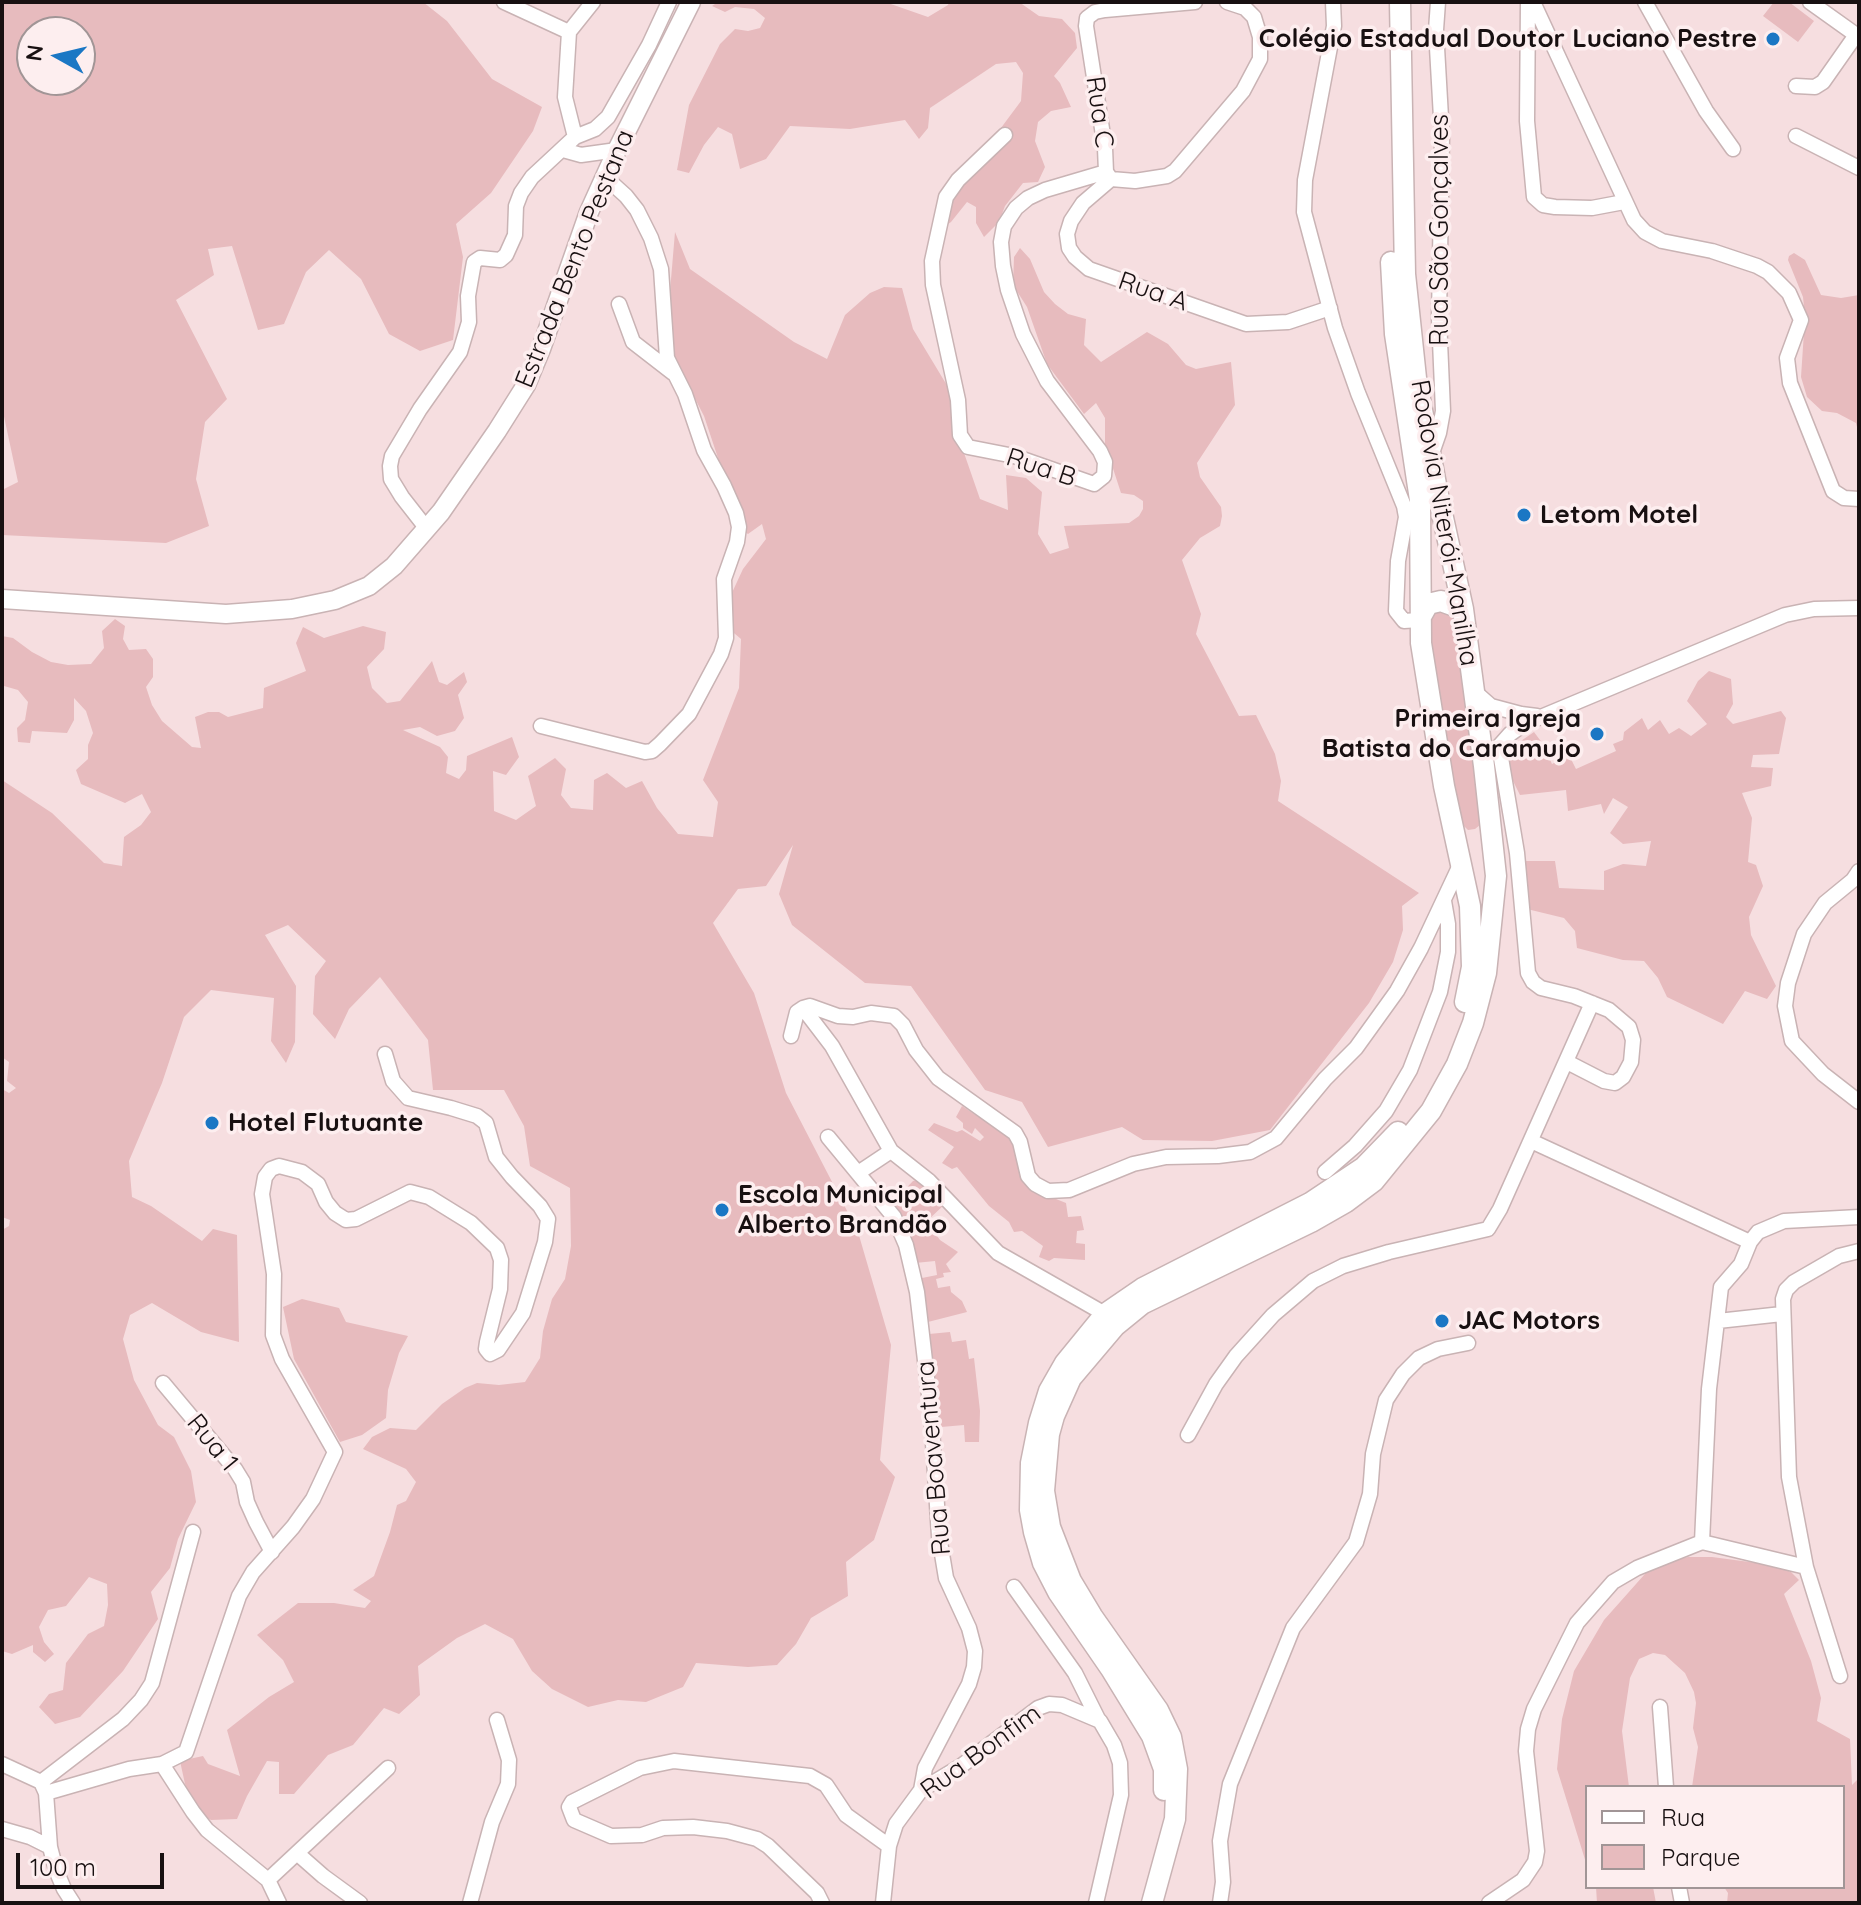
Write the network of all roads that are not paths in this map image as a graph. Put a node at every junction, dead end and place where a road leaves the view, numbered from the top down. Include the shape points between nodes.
1 (504, 2) edge
2 (593, 2) edge
3 (669, 2) edge
4 (691, 2) edge
5 (1195, 2) edge
6 (1227, 2) edge
7 (1333, 2) edge
8 (1389, 2) edge
9 (1400, 2) edge
10 (1438, 2) edge
11 (1531, 2) edge
12 (1645, 2) edge
13 (1810, 2) edge
14 (569, 32) junction
15 (1857, 36) edge
16 (1796, 86) dead end
17 (1005, 135) dead end
18 (1796, 136) dead end
19 (575, 137) junction
20 (1733, 149) dead end
21 (563, 150) junction
22 (617, 150) junction
23 (1859, 168) edge
24 (1108, 175) junction
25 (605, 177) junction
26 (1624, 202) junction
27 (619, 304) dead end
28 (1330, 308) junction
29 (673, 373) junction
30 (1431, 456) junction
31 (1859, 499) edge
32 (1406, 517) junction
33 (427, 529) junction
34 (1421, 546) junction
35 (2, 599) edge
36 (1859, 608) edge
37 (1463, 609) junction
38 (1419, 620) junction
39 (1474, 691) junction
40 (1545, 716) junction
41 (541, 726) dead end
42 (1499, 746) junction
43 (1484, 766) junction
44 (1490, 817) junction
45 (1454, 829) junction
46 (1462, 863) junction
47 (1859, 871) edge
48 (1444, 900) junction
49 (1592, 1003) junction
50 (803, 1008) junction
51 (791, 1036) dead end
52 (385, 1054) dead end
53 (1567, 1062) junction
54 (1859, 1102) edge
55 (828, 1137) dead end
56 (1531, 1141) junction
57 (891, 1151) junction
58 (1325, 1172) dead end
59 (858, 1173) junction
60 (1859, 1217) edge
61 (1750, 1242) junction
62 (1859, 1251) edge
63 (1105, 1314) junction
64 (1782, 1314) junction
65 (1718, 1321) junction
66 (1468, 1343) dead end
67 (163, 1383) dead end
68 (1188, 1435) dead end
69 (193, 1532) dead end
70 (1702, 1542) junction
71 (272, 1552) junction
72 (1806, 1567) junction
73 (1014, 1587) dead end
74 (1840, 1676) dead end
75 (1660, 1707) dead end
76 (497, 1720) dead end
77 (1100, 1721) junction
78 (2, 1764) edge
79 (162, 1764) junction
80 (388, 1768) dead end
81 (1666, 1785) edge
82 (44, 1788) junction
83 (921, 1790) junction
84 (2, 1829) edge
85 (889, 1846) junction
86 (50, 1847) junction
87 (298, 1854) junction
88 (268, 1880) junction
89 (73, 1903) edge
90 (279, 1903) edge
91 (360, 1903) edge
92 (470, 1903) edge
93 (822, 1903) edge
94 (883, 1903) edge
95 (1096, 1903) edge
96 (1139, 1903) edge
97 (1152, 1903) edge
98 (1220, 1903) edge
99 (1489, 1903) edge

1 - 14 street
2 - 14 street
3 - 19 street via 608,117
4 - 22 main road, Estrada Bento Pestana
5 - 24 street, Rua C via 1105,10 1087,18
6 - 24 street, Rua C via 1254,17 1260,37 1260,59 1243,91 1167,176 1135,181
7 - 28 street via 1334,26 1307,167 1304,212
8 - 34 highway, Rodovia Niterói-Manilha via 1395,334 1420,500
9 - 30 highway, Rodovia Niterói-Manilha via 1405,274
10 - 30 street, Rua São Gonçalves via 1443,411
11 - 26 street
11 - 26 street via 1527,121 1534,197 1555,207
12 - 20 street
13 - 15 street
14 - 19 street via 565,97
15 - 16 street via 1823,82
17 - 24 street, Rua B via 946,197 932,261 960,435 968,447 1014,456 1094,484 1104,476 1105,462 1047,381 1023,334 1008,290 1001,242 1004,226 1028,198
18 - 23 street
19 - 21 street
21 - 22 street via 581,155
21 - 33 street via 521,193 515,235 506,255 474,262 469,322 460,352 392,456 391,479
22 - 25 main road, Estrada Bento Pestana
24 - 28 street, Rua A via 1083,203 1067,234 1069,248 1089,269 1246,324 1288,322
25 - 29 street via 631,203 651,238 661,269 667,358
25 - 33 main road, Estrada Bento Pestana via 526,385
26 - 31 street via 1645,232 1757,266 1789,293 1801,320 1787,358 1790,383 1833,491
27 - 29 street via 633,342
28 - 32 street
29 - 41 street via 739,527 724,579 726,638 721,654 689,714 652,751
30 - 37 highway, Rodovia Niterói-Manilha
32 - 34 highway
32 - 38 street via 1396,611 1404,621
33 - 35 main road, Estrada Bento Pestana via 369,586 292,609 226,614
34 - 38 highway, Rodovia Niterói-Manilha
36 - 40 street via 1785,615
37 - 38 highway via 1441,601 1428,604
37 - 39 highway, Rodovia Niterói-Manilha
38 - 45 highway, Rodovia Niterói-Manilha
39 - 40 street via 1491,706
39 - 43 highway, Rodovia Niterói-Manilha
40 - 42 street via 1524,724
42 - 43 street
42 - 49 street via 1517,853 1528,973 1541,988
43 - 44 highway, Rodovia Niterói-Manilha
44 - 45 highway via 1483,831 1472,837
44 - 97 highway, Rodovia Niterói-Manilha via 1496,876 1486,973 1457,1064 1431,1111 1374,1181 1346,1202 1142,1304 1115,1326 1071,1378 1054,1416 1044,1491 1050,1527 1071,1581 1171,1737 1177,1769 1175,1819
45 - 46 highway, Rodovia Niterói-Manilha
46 - 48 street
46 - 63 highway, Rodovia Niterói-Manilha via 1473,941 1469,990 1439,1071 1394,1138 1364,1167 1310,1203 1143,1288
47 - 54 street via 1825,903 1804,934 1785,1006 1792,1041
48 - 50 street via 1389,1003 1276,1138 1250,1152 1133,1164 1058,1192 1035,1184 1015,1133 938,1078 894,1016 838,1016
48 - 58 street via 1446,966 1410,1070 1386,1111
49 - 53 street
49 - 53 street via 1629,1027 1631,1062 1615,1083
50 - 51 street
50 - 57 street via 832,1046
52 - 71 street via 393,1081 408,1098 486,1123 496,1157 548,1219 545,1242 523,1313 490,1354 486,1349 501,1260 497,1248 471,1223 429,1197 410,1192 346,1220 302,1172 271,1169 262,1194 274,1274 273,1335 335,1452 313,1499
53 - 56 street
55 - 59 street, Rua Boaventura
56 - 61 street
56 - 68 street via 1488,1229 1389,1252 1313,1281 1236,1356
57 - 59 street
57 - 63 street via 929,1181 998,1253
59 - 83 street, Rua Boaventura via 894,1217 906,1245 917,1292 946,1578 975,1651 969,1684 925,1768
60 - 61 street via 1784,1221 1758,1232
61 - 65 street via 1741,1264 1721,1287
62 - 64 street via 1839,1256 1794,1282 1786,1290
63 - 96 highway, Rodovia Niterói-Manilha via 1049,1391 1031,1463 1030,1510 1043,1563 1058,1592 1140,1713 1164,1769 1160,1833
64 - 65 street
64 - 72 street via 1789,1477
65 - 70 street via 1709,1389
66 - 98 street via 1419,1358 1386,1400 1356,1542 1293,1628 1230,1784 1220,1841
67 - 71 street, Rua 1 via 235,1469
69 - 82 street via 152,1683 123,1719
70 - 72 street
70 - 99 street via 1613,1582 1577,1623 1528,1729 1535,1862 1523,1880
71 - 79 street via 239,1596 186,1752
72 - 74 street
73 - 77 street via 1075,1673
75 - 81 street
76 - 92 street via 509,1760 508,1784
77 - 83 street, Rua Bonfim via 1062,1705 1038,1708
77 - 95 street via 1120,1763 1121,1795
78 - 82 street
79 - 82 street
79 - 88 street via 207,1830
80 - 87 street
82 - 86 street
83 - 85 street, Rua Bonfim via 896,1824
84 - 86 street
85 - 93 street via 846,1815 826,1785 810,1776 674,1761 640,1768 572,1802 569,1812 574,1820 611,1836 693,1827 757,1839
85 - 94 street, Rua Bonfim
86 - 89 street
87 - 88 street
87 - 91 street
88 - 90 street

